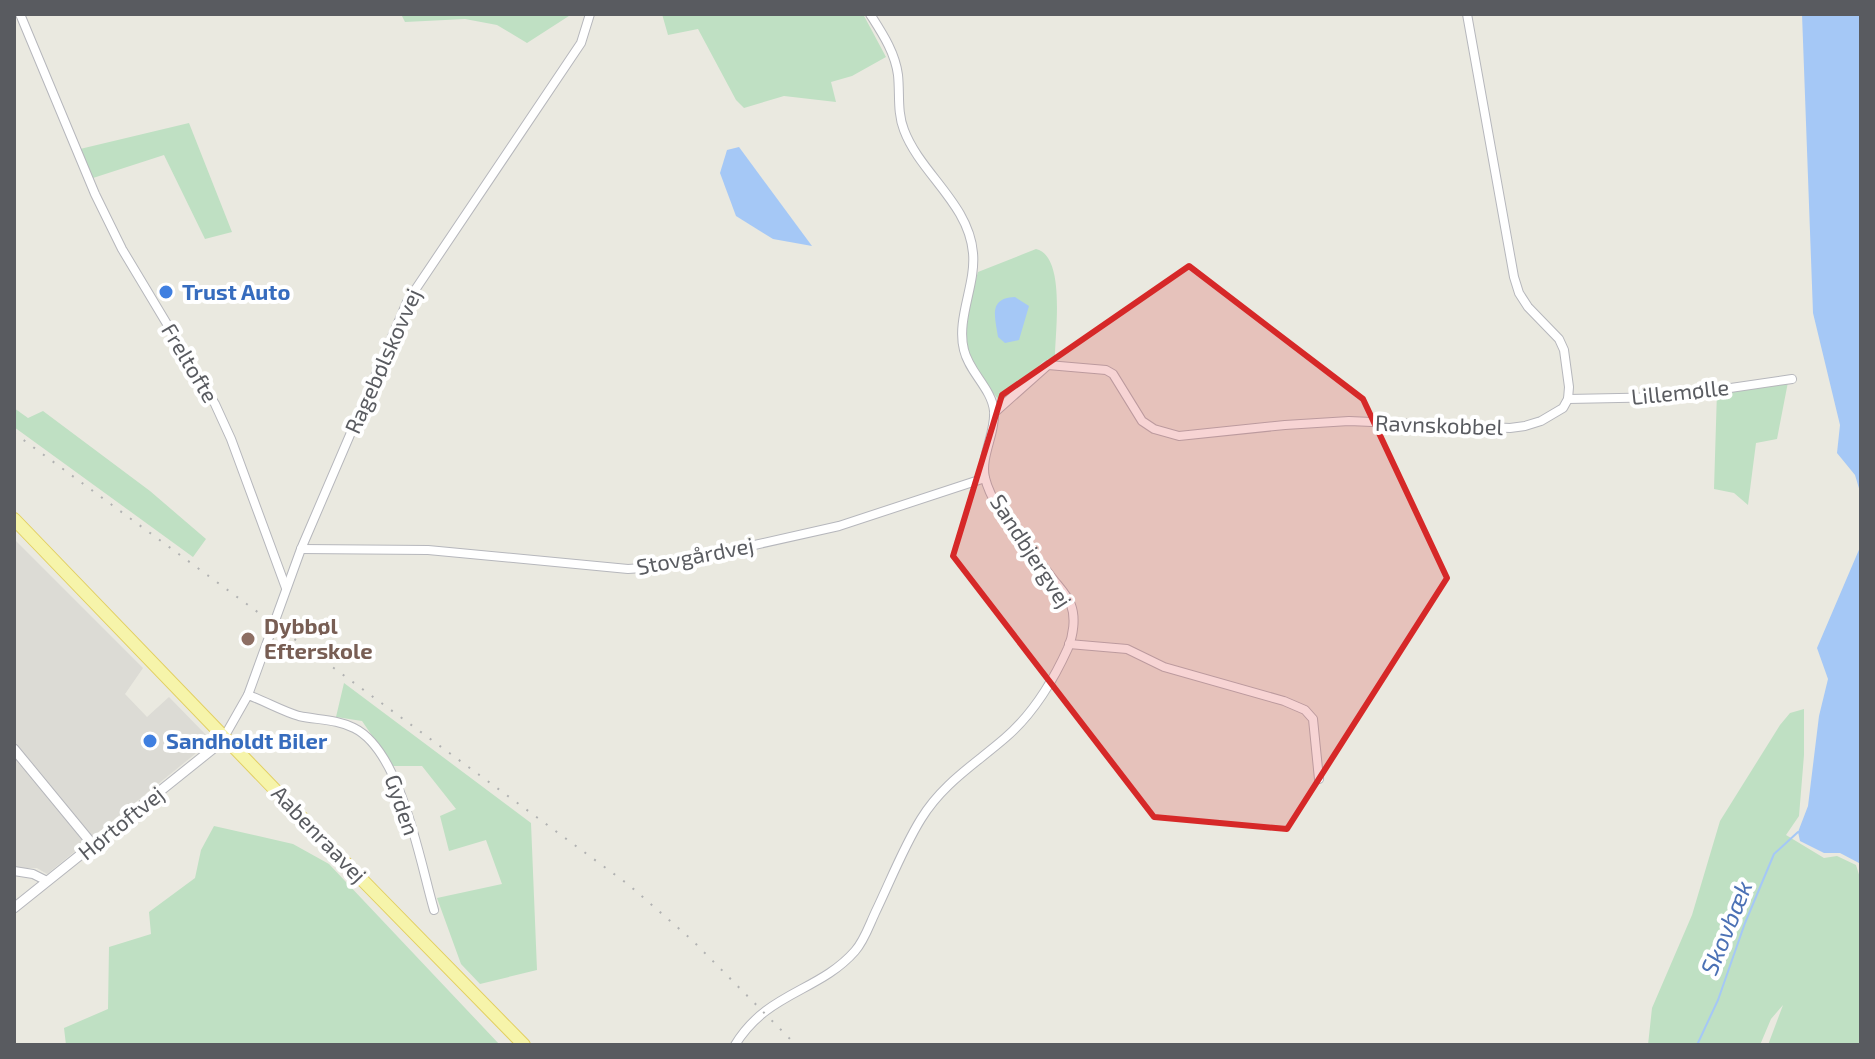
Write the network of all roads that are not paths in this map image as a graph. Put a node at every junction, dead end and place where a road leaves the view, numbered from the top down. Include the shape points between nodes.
1 (20, 14) edge
2 (590, 14) edge
3 (870, 14) edge
4 (1467, 14) edge
5 (1792, 379) dead end
6 (1568, 399) junction
7 (994, 413) junction
8 (985, 478) junction
9 (14, 519) edge
10 (301, 549) junction
11 (286, 588) junction
12 (1069, 644) junction
13 (248, 695) junction
14 (223, 739) junction
15 (14, 749) edge
16 (1319, 779) dead end
17 (93, 845) junction
18 (14, 871) edge
19 (47, 881) junction
20 (14, 908) edge
21 (434, 910) dead end
22 (524, 1045) edge
23 (735, 1045) edge

1 - 11 street, Freltofte via 122,249 215,404
2 - 10 street, Ragebølskovvej via 581,43 407,302
3 - 7 street via 895,61 903,128 911,146 969,234 973,253 963,347
4 - 6 street via 1514,277 1528,307 1564,350
5 - 6 street, Lillemølle via 1669,397
6 - 7 street, Ravnskobbel via 1541,421 1510,428 1349,421 1179,436 1142,421 1113,374 1060,364 1048,365
7 - 8 street, Sandbjergvej
8 - 10 street, Stovgårdvej via 839,526 656,567 628,569 428,550
8 - 12 street, Sandbjergvej via 1006,519 1071,605
9 - 14 main road, Aabenraavej
10 - 11 street, Ragebølskovvej
11 - 13 street, Ragebølskovvej
12 - 16 street via 1127,649 1164,667 1305,710 1313,719
12 - 23 street, Sandbjergvej via 1024,720 947,785 920,820 856,950 823,977 762,1012
13 - 14 street, Ragebølskovvej
13 - 21 street, Gyden via 367,736 401,792
14 - 17 street, Hørtoftvej
14 - 22 main road, Aabenraavej
15 - 17 street
17 - 19 street, Hørtoftvej
18 - 19 street
19 - 20 street, Hørtoftvej

